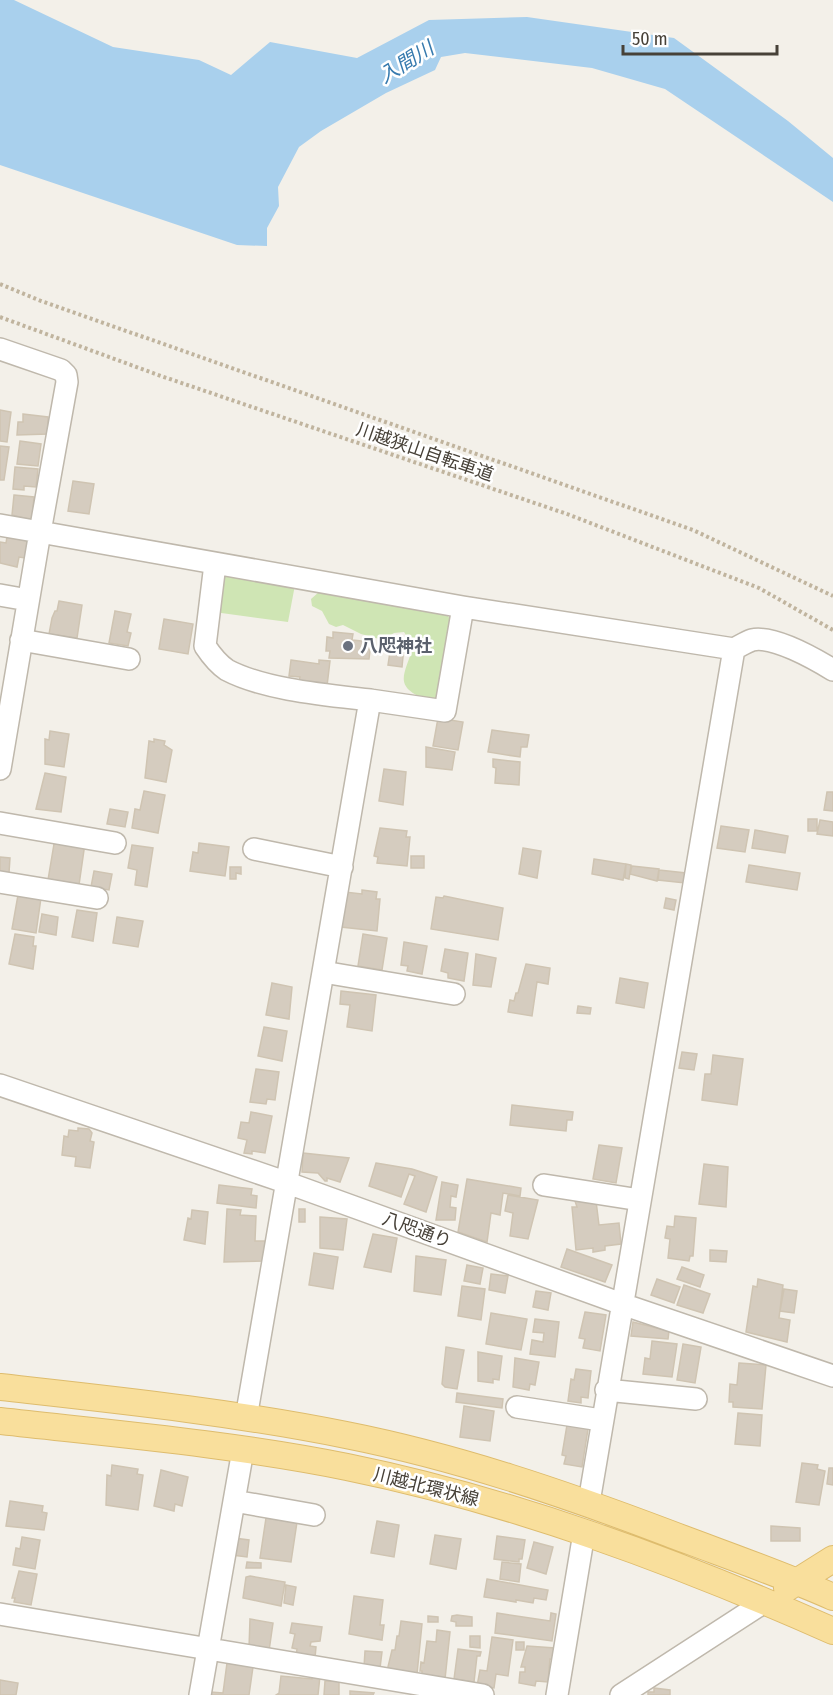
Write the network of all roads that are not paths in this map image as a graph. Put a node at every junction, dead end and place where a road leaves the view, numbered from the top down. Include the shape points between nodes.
1 (0, 349) edge
2 (0, 525) edge
3 (40, 532) junction
4 (215, 564) junction
5 (0, 595) edge
6 (28, 600) junction
7 (463, 607) junction
8 (21, 640) junction
9 (734, 649) junction
10 (129, 659) dead end
11 (833, 670) edge
12 (6, 694) edge
13 (370, 700) junction
14 (1, 755) edge
15 (0, 823) edge
16 (115, 843) dead end
17 (254, 849) dead end
18 (342, 867) junction
19 (0, 882) edge
20 (97, 898) dead end
21 (323, 972) junction
22 (454, 994) dead end
23 (0, 1085) edge
24 (285, 1182) junction
25 (544, 1185) dead end
26 (640, 1200) junction
27 (622, 1304) junction
28 (833, 1376) edge
29 (0, 1387) edge
30 (606, 1390) junction
31 (696, 1399) dead end
32 (518, 1407) dead end
33 (246, 1418) junction
34 (601, 1420) junction
35 (0, 1421) edge
36 (243, 1450) junction
37 (234, 1501) junction
38 (589, 1502) junction
39 (314, 1515) dead end
40 (584, 1533) junction
41 (833, 1559) edge
42 (797, 1581) junction
43 (833, 1597) edge
44 (766, 1601) junction
45 (0, 1614) edge
46 (833, 1630) edge
47 (207, 1648) junction
48 (200, 1695) edge
49 (483, 1695) edge
50 (557, 1695) edge
51 (621, 1695) edge

1 - 3 street via 61,370 68,382
2 - 3 street
3 - 4 street
3 - 6 street
4 - 7 street
4 - 13 street via 205,646 214,659 245,677 303,692
5 - 6 street
6 - 8 street
7 - 9 street
7 - 13 street via 445,711
8 - 10 street
8 - 12 street
9 - 11 street via 753,640 768,640
9 - 26 street
12 - 14 street
13 - 18 street
15 - 16 street
17 - 18 street
18 - 21 street
19 - 20 street
21 - 22 street
21 - 24 street
23 - 24 street, 八咫通り
24 - 27 street, 八咫通り
24 - 33 street
25 - 26 street
26 - 27 street
27 - 28 street, 八咫通り
27 - 30 street
29 - 33 main road, 川越北環状線
30 - 31 street
30 - 34 street
32 - 34 street
33 - 38 main road, 川越北環状線 via 433,1455
34 - 38 street
35 - 36 main road, 川越北環状線
36 - 37 street
36 - 40 main road, 川越北環状線 via 403,1480
37 - 39 street
37 - 47 street
38 - 42 main road, 川越北環状線
40 - 44 main road, 川越北環状線
40 - 50 street
41 - 42 main road
42 - 43 main road, 川越北環状線
42 - 44 main road
44 - 46 main road, 川越北環状線
44 - 51 street
45 - 47 street
47 - 48 street
47 - 49 street

